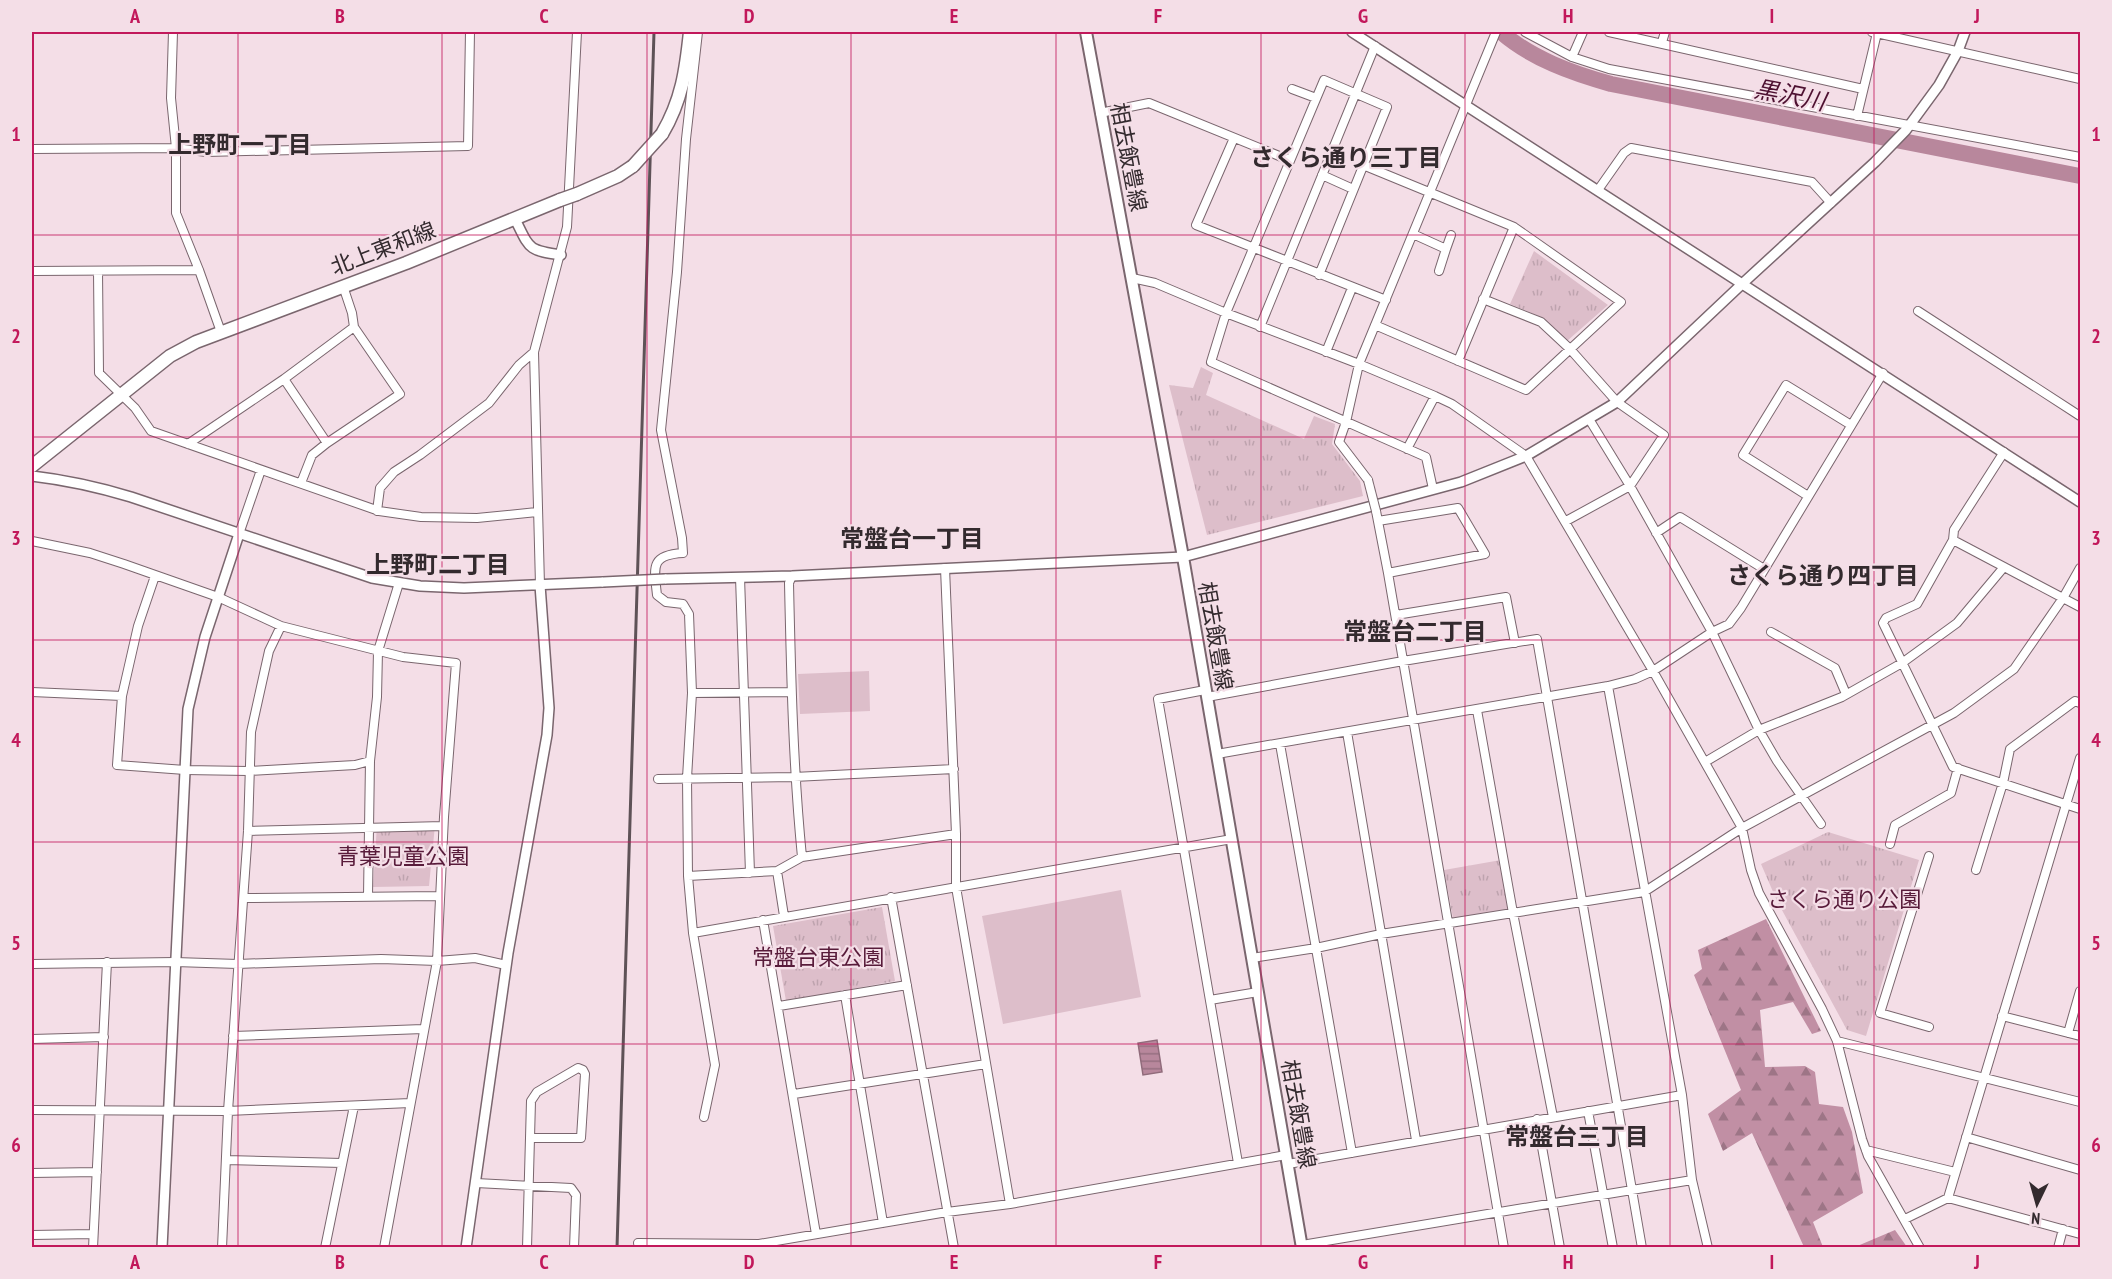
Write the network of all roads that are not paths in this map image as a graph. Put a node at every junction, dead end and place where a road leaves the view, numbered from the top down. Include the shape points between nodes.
1 (173, 32) edge
2 (470, 32) edge
3 (577, 32) edge
4 (690, 32) edge
5 (698, 32) edge
6 (1086, 32) edge
7 (1352, 32) edge
8 (1525, 32) edge
9 (1583, 32) edge
10 (1609, 32) edge
11 (1665, 32) edge
12 (1875, 32) edge
13 (1965, 32) edge
14 (1494, 35) edge
15 (1662, 42) junction
16 (1375, 46) junction
17 (1958, 51) junction
18 (1572, 57) junction
19 (2080, 79) edge
20 (1292, 89) dead end
21 (1863, 89) junction
22 (1356, 94) junction
23 (1316, 98) junction
24 (1465, 106) junction
25 (1100, 113) junction
26 (1857, 117) junction
27 (1908, 127) junction
28 (1234, 138) junction
29 (176, 148) junction
30 (32, 149) edge
31 (2080, 157) edge
32 (1289, 160) junction
33 (1363, 165) junction
34 (1322, 175) junction
35 (1353, 189) junction
36 (1598, 190) junction
37 (1431, 193) junction
38 (1831, 203) junction
39 (515, 219) junction
40 (1514, 227) junction
41 (1413, 234) junction
42 (1451, 235) dead end
43 (1253, 248) junction
44 (1446, 249) junction
45 (561, 255) junction
46 (1287, 261) junction
47 (199, 270) junction
48 (32, 271) edge
49 (98, 271) junction
50 (1439, 271) dead end
51 (1319, 275) junction
52 (1132, 278) junction
53 (1742, 284) junction
54 (343, 286) junction
55 (1352, 288) junction
56 (1483, 299) junction
57 (1386, 300) junction
58 (1918, 311) dead end
59 (1226, 313) junction
60 (1375, 325) junction
61 (354, 327) junction
62 (1260, 327) junction
63 (221, 332) junction
64 (1570, 349) junction
65 (534, 352) junction
66 (1326, 352) junction
67 (1458, 361) junction
68 (1359, 364) junction
69 (1883, 373) junction
70 (284, 379) junction
71 (121, 394) junction
72 (1435, 396) junction
73 (1617, 402) junction
74 (2080, 416) edge
75 (1589, 419) junction
76 (1346, 422) junction
77 (1851, 425) junction
78 (327, 443) junction
79 (188, 444) junction
80 (1407, 449) junction
81 (2004, 452) junction
82 (1526, 456) junction
83 (32, 466) edge
84 (261, 470) junction
85 (32, 476) edge
86 (301, 483) junction
87 (1630, 486) junction
88 (1433, 489) junction
89 (1808, 496) junction
90 (2080, 502) edge
91 (377, 511) junction
92 (537, 512) junction
93 (1378, 521) junction
94 (1566, 521) junction
95 (1656, 533) junction
96 (239, 534) junction
97 (1953, 540) junction
98 (32, 541) edge
99 (1183, 557) junction
100 (2004, 567) junction
101 (945, 568) junction
102 (2080, 568) edge
103 (1764, 569) junction
104 (1388, 573) junction
105 (155, 576) junction
106 (792, 576) junction
107 (740, 577) junction
108 (399, 583) junction
109 (540, 585) junction
110 (218, 597) junction
111 (2063, 598) junction
112 (2080, 607) edge
113 (1395, 615) junction
114 (281, 626) junction
115 (1712, 632) junction
116 (1772, 632) dead end
117 (1515, 643) junction
118 (378, 651) junction
119 (1403, 661) junction
120 (1902, 663) junction
121 (1653, 671) junction
122 (1608, 686) junction
123 (744, 691) junction
124 (32, 692) edge
125 (791, 692) junction
126 (692, 693) junction
127 (1206, 693) junction
128 (1846, 694) junction
129 (122, 696) junction
130 (1545, 697) junction
131 (2080, 703) edge
132 (1477, 710) junction
133 (1414, 721) junction
134 (1932, 725) junction
135 (1759, 730) junction
136 (1347, 732) junction
137 (1280, 744) junction
138 (1217, 754) junction
139 (2080, 758) edge
140 (370, 761) junction
141 (1705, 762) junction
142 (1958, 768) junction
143 (954, 769) junction
144 (185, 770) junction
145 (248, 771) junction
146 (747, 777) junction
147 (794, 777) junction
148 (687, 778) junction
149 (658, 779) dead end
150 (2003, 783) junction
151 (1802, 795) junction
152 (2066, 804) junction
153 (2080, 809) edge
154 (1821, 824) dead end
155 (444, 826) junction
156 (369, 828) junction
157 (1742, 828) junction
158 (248, 831) junction
159 (956, 834) junction
160 (1232, 839) junction
161 (1890, 844) dead end
162 (1184, 847) junction
163 (1929, 856) dead end
164 (802, 857) junction
165 (1976, 870) dead end
166 (777, 871) junction
167 (750, 873) junction
168 (688, 876) junction
169 (956, 887) junction
170 (1644, 892) junction
171 (368, 896) junction
172 (440, 896) junction
173 (891, 897) junction
174 (244, 898) junction
175 (1581, 903) junction
176 (1513, 913) junction
177 (784, 916) junction
178 (763, 920) junction
179 (1448, 923) junction
180 (693, 933) junction
181 (1381, 934) junction
182 (1316, 948) junction
183 (1252, 958) junction
184 (437, 961) junction
185 (107, 962) junction
186 (175, 962) junction
187 (32, 964) edge
188 (238, 964) junction
189 (506, 965) junction
190 (907, 985) junction
191 (2080, 991) edge
192 (1258, 992) junction
193 (844, 995) junction
194 (1210, 1000) junction
195 (779, 1006) junction
196 (2002, 1016) junction
197 (1929, 1027) dead end
198 (423, 1029) junction
199 (2068, 1033) junction
200 (233, 1036) junction
201 (2080, 1036) edge
202 (104, 1037) junction
203 (32, 1039) edge
204 (1837, 1041) junction
205 (986, 1064) junction
206 (923, 1072) junction
207 (1984, 1077) junction
208 (859, 1083) junction
209 (794, 1094) junction
210 (1682, 1095) junction
211 (2080, 1102) edge
212 (410, 1103) junction
213 (354, 1106) junction
214 (1616, 1106) junction
215 (32, 1110) edge
216 (100, 1110) junction
217 (168, 1110) junction
218 (228, 1111) junction
219 (1588, 1111) junction
220 (1553, 1117) junction
221 (704, 1118) dead end
222 (1537, 1119) junction
223 (1484, 1130) junction
224 (1966, 1137) junction
225 (530, 1138) junction
226 (1416, 1140) junction
227 (1866, 1150) junction
228 (1352, 1153) junction
229 (226, 1160) junction
230 (1287, 1160) junction
231 (342, 1163) junction
232 (1238, 1163) junction
233 (2080, 1170) edge
234 (97, 1172) junction
235 (1955, 1172) junction
236 (32, 1173) edge
237 (1692, 1180) junction
238 (476, 1183) junction
239 (530, 1186) junction
240 (1632, 1189) junction
241 (1603, 1195) junction
242 (1948, 1198) junction
243 (1552, 1202) junction
244 (1010, 1204) junction
245 (1497, 1211) junction
246 (947, 1212) junction
247 (1905, 1220) junction
248 (883, 1223) junction
249 (2063, 1229) junction
250 (93, 1234) junction
251 (816, 1234) junction
252 (2080, 1234) edge
253 (32, 1235) edge
254 (638, 1243) dead end
255 (780, 1244) edge
256 (1302, 1246) edge
257 (93, 1248) edge
258 (162, 1248) edge
259 (222, 1248) edge
260 (325, 1248) edge
261 (384, 1248) edge
262 (466, 1248) edge
263 (527, 1248) edge
264 (574, 1248) edge
265 (954, 1248) edge
266 (1503, 1248) edge
267 (1560, 1248) edge
268 (1613, 1248) edge
269 (1642, 1248) edge
270 (1708, 1248) edge
271 (1920, 1248) edge
272 (2058, 1248) edge

1 - 29 street via 171,98
2 - 29 street via 468,146 206,152
3 - 45 street via 567,227
4 - 39 main road, 北上東和線, bridge via 680,98 662,134 633,166
5 - 126 street via 661,430 683,553 660,557 654,567 657,595 666,602 683,604 689,614
6 - 25 main road, 相去飯豊線
7 - 16 street
8 - 18 street
9 - 18 street
10 - 15 street
11 - 15 street
12 - 17 street
12 - 21 street
13 - 17 street
14 - 24 street
15 - 21 street
16 - 22 street
16 - 24 street
17 - 19 street
17 - 27 street
18 - 26 street via 1609,69
20 - 23 street
21 - 26 street
22 - 23 street via 1324,80
22 - 33 street via 1387,107
22 - 34 street
23 - 32 street
24 - 36 street
24 - 37 street
25 - 28 street via 1149,103
25 - 52 main road, 相去飯豊線
26 - 27 street
27 - 31 street
27 - 38 street
28 - 32 street
28 - 43 street via 1196,225
29 - 30 street
29 - 47 street via 176,213
32 - 43 street
33 - 35 street
33 - 37 street
34 - 35 street
34 - 46 street
35 - 51 street
36 - 38 street via 1631,148 1812,182
36 - 53 street
37 - 40 street
37 - 41 street
38 - 53 street
39 - 45 street via 528,246
39 - 54 main road, 北上東和線
40 - 56 street
40 - 64 street via 1621,302
41 - 44 street
41 - 57 street
42 - 44 street
43 - 46 street
43 - 59 street
44 - 50 street
45 - 65 street
46 - 51 street
46 - 62 street
47 - 49 street
47 - 63 street
48 - 49 street
49 - 71 street via 99,373
51 - 55 street
52 - 59 street via 1155,283
52 - 99 main road, 相去飯豊線
53 - 69 street
53 - 73 street
54 - 61 street
54 - 63 main road, 北上東和線
55 - 57 street
55 - 66 street
56 - 64 street via 1541,321
56 - 67 street
57 - 60 street
58 - 74 street
59 - 62 street
59 - 76 street via 1211,362
60 - 67 street
60 - 68 street
61 - 70 street
61 - 78 street via 400,394
62 - 66 street
63 - 71 main road, 北上東和線 via 170,356
64 - 67 street via 1526,390
64 - 73 street
65 - 91 street via 489,404 394,472 380,488
65 - 92 street
66 - 68 street
68 - 72 street
68 - 76 street
69 - 77 street
69 - 81 street
70 - 78 street
70 - 79 street
71 - 79 street via 152,431
71 - 83 main road, 北上東和線
72 - 80 street
72 - 82 street
73 - 75 street
73 - 87 street via 1664,435
75 - 82 street
75 - 87 street
76 - 80 street
76 - 93 street, bridge via 1339,442 1368,480
77 - 89 street
77 - 89 street via 1786,385 1779,395 1743,455
78 - 86 street via 312,455
79 - 84 street
80 - 88 street via 1426,457
81 - 90 street
81 - 97 street via 1954,530
82 - 88 street
82 - 94 street
84 - 86 street
84 - 96 street
85 - 96 street via 98,487
86 - 91 street
87 - 94 street
87 - 95 street
88 - 99 street
89 - 103 street
91 - 92 street via 477,518
92 - 109 street
93 - 104 street
93 - 104 street via 1458,508 1485,554
94 - 121 street
95 - 103 street via 1680,517
95 - 115 street
96 - 108 street via 372,578
96 - 110 street
97 - 100 street
97 - 120 street via 1917,604 1883,623
98 - 105 street via 90,553
99 - 101 street
99 - 127 main road, 相去飯豊線
100 - 111 street
100 - 120 street via 1958,623
101 - 106 street
101 - 143 street
102 - 111 street
103 - 115 street via 1729,624
104 - 113 street
105 - 110 street
105 - 129 street via 138,626
106 - 107 street
106 - 125 street
107 - 109 street, bridge
107 - 123 street
108 - 109 street via 464,588
108 - 118 street
109 - 189 street via 548,735
110 - 114 street
110 - 144 street via 188,709
111 - 112 street
111 - 134 street via 2014,669
113 - 117 street via 1506,597
113 - 119 street
114 - 118 street
114 - 145 street via 269,651 258,696
115 - 121 street
115 - 135 street
116 - 128 street via 1835,668
117 - 119 street
117 - 130 street via 1537,639
118 - 140 street
118 - 155 street via 456,663
119 - 127 street
119 - 133 street
120 - 128 street
120 - 134 street
121 - 122 street
121 - 141 street
122 - 130 street
122 - 170 street
123 - 125 street
123 - 126 street
123 - 146 street
124 - 129 street
125 - 147 street
126 - 148 street
127 - 138 main road, 相去飯豊線
127 - 162 street via 1158,699
128 - 135 street
129 - 144 street via 117,765
130 - 132 street
130 - 175 street
131 - 150 street via 2075,701 2010,748
132 - 133 street
132 - 176 street
133 - 136 street
133 - 179 street
134 - 142 street via 1953,767
134 - 151 street
135 - 141 street
135 - 151 street
136 - 137 street
136 - 181 street
137 - 138 street
137 - 182 street
138 - 160 main road, 相去飯豊線
139 - 152 street
140 - 145 street
140 - 156 street
141 - 157 street
142 - 150 street
142 - 161 street via 1951,793 1895,825
143 - 147 street
143 - 159 street
144 - 145 street
144 - 186 street
145 - 158 street
146 - 147 street
146 - 148 street
146 - 167 street
147 - 164 street
148 - 149 street
148 - 168 street
150 - 152 street
150 - 165 street
151 - 154 street
151 - 157 street
152 - 153 street
152 - 196 street
155 - 156 street
155 - 172 street
156 - 158 street
156 - 171 street
157 - 170 street
157 - 204 street via 1759,892
158 - 174 street
159 - 164 street
159 - 169 street
160 - 162 street
160 - 183 main road, 相去飯豊線
162 - 169 street
162 - 194 street
163 - 197 street via 1880,1013
164 - 166 street
166 - 167 street
166 - 177 street
167 - 168 street
168 - 180 street
169 - 173 street
169 - 205 street
170 - 175 street
170 - 210 street
171 - 172 street
171 - 174 street
172 - 184 street
173 - 177 street
173 - 190 street
174 - 188 street
175 - 176 street
175 - 214 street
176 - 179 street
176 - 220 street
177 - 178 street
178 - 180 street
178 - 195 street
179 - 181 street
179 - 223 street
180 - 221 street via 715,1065
181 - 182 street
181 - 226 street
182 - 183 street
182 - 228 street
183 - 192 main road, 相去飯豊線
184 - 188 street
184 - 189 street via 475,958
184 - 198 street
185 - 186 street
185 - 187 street
185 - 202 street
186 - 188 street
186 - 217 street
188 - 200 street
189 - 238 street
190 - 193 street
190 - 206 street
191 - 199 street
192 - 194 street
192 - 230 main road, 相去飯豊線
193 - 195 street
193 - 208 street
194 - 232 street
195 - 209 street
196 - 199 street
196 - 207 street
198 - 200 street
198 - 212 street
199 - 201 street
200 - 218 street
202 - 203 street
202 - 216 street
204 - 207 street
204 - 227 street
205 - 206 street
205 - 244 street
206 - 208 street
206 - 246 street
207 - 211 street
207 - 224 street
208 - 209 street
208 - 248 street
209 - 251 street
210 - 214 street
210 - 237 street
212 - 213 street
212 - 261 street
213 - 218 street
213 - 231 street
214 - 219 street
214 - 240 street
215 - 216 street
216 - 217 street
216 - 234 street
217 - 218 street
217 - 258 street
218 - 229 street
219 - 220 street
219 - 241 street
220 - 222 street
222 - 223 street
222 - 243 street
223 - 226 street
223 - 245 street
224 - 233 street
224 - 235 street
225 - 225 street via 533,1097 578,1068 583,1070 581,1138
225 - 239 street
226 - 228 street
227 - 235 street
227 - 247 street
228 - 230 street
229 - 231 street
229 - 259 street
230 - 232 street
230 - 256 main road, 相去飯豊線
231 - 260 street
232 - 244 street
234 - 236 street
234 - 250 street
235 - 242 street
237 - 240 street
237 - 270 street
238 - 239 street
238 - 262 street
239 - 263 street
239 - 264 street via 575,1190
240 - 241 street
240 - 269 street
241 - 243 street
241 - 268 street
242 - 247 street
242 - 249 street
243 - 245 street
243 - 267 street
244 - 246 street
245 - 256 street
245 - 266 street
246 - 248 street
246 - 265 street
247 - 271 street
248 - 251 street
249 - 252 street
249 - 272 street
250 - 253 street
250 - 257 street
251 - 255 street
254 - 255 street

